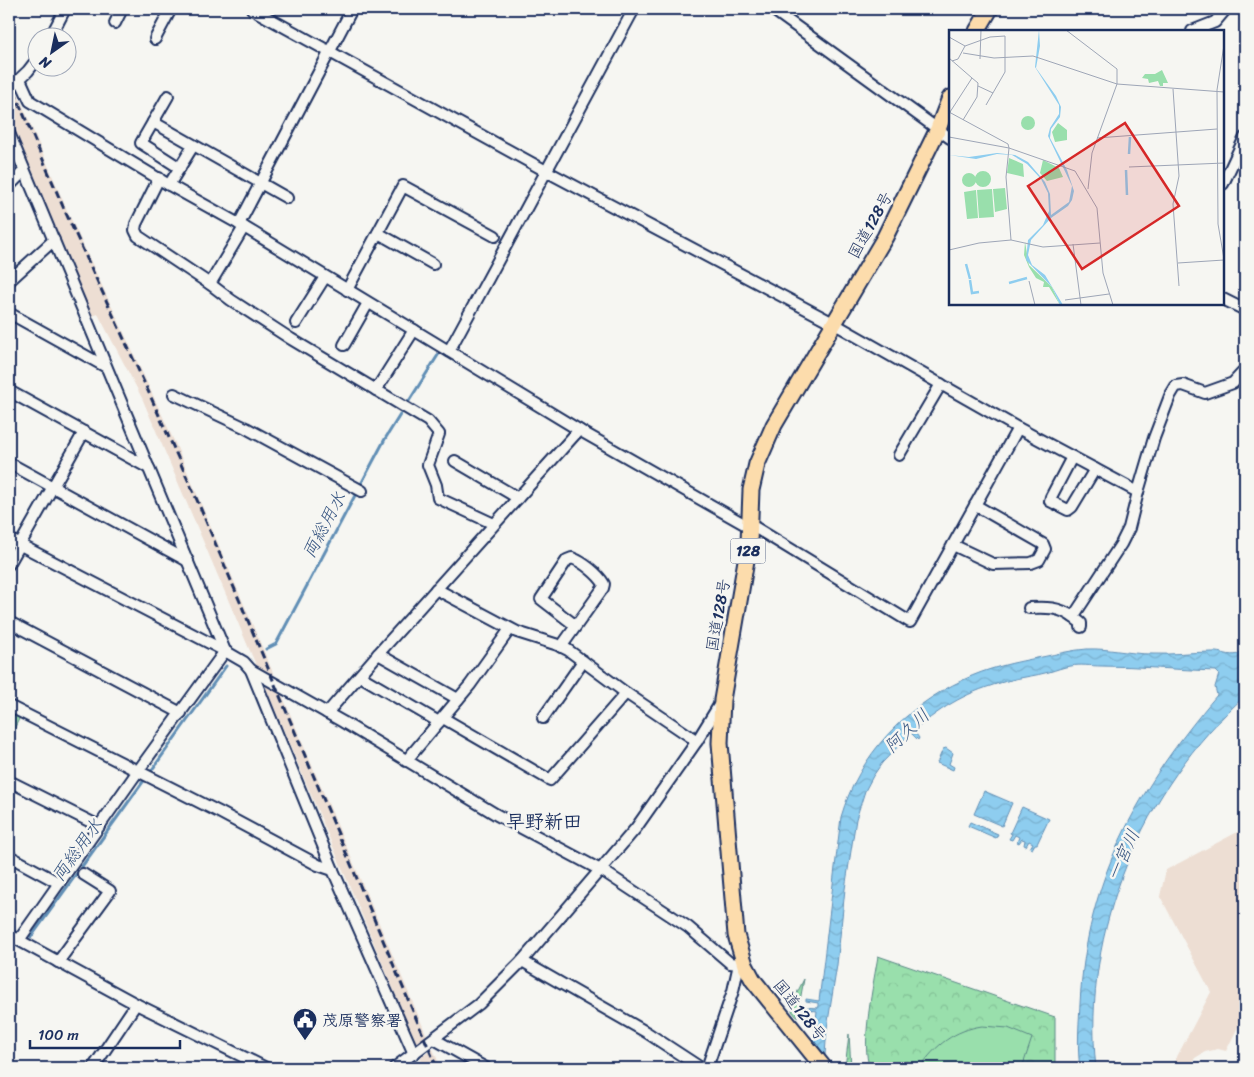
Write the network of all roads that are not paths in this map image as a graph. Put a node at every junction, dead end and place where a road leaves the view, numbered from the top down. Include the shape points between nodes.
1 (65, 9) edge
2 (122, 9) edge
3 (171, 9) edge
4 (252, 9) edge
5 (352, 9) edge
6 (634, 9) edge
7 (772, 9) edge
8 (990, 9) edge
9 (1226, 9) edge
10 (115, 23) dead end
11 (55, 28) edge
12 (978, 30) edge
13 (1195, 30) edge
14 (154, 39) dead end
15 (329, 50) junction
16 (28, 70) edge
17 (20, 79) junction
18 (9, 89) edge
19 (168, 96) dead end
20 (949, 104) edge
21 (153, 122) junction
22 (9, 133) edge
23 (944, 133) edge
24 (1245, 138) edge
25 (194, 146) junction
26 (180, 168) junction
27 (546, 171) junction
28 (24, 172) junction
29 (159, 178) junction
30 (1224, 182) edge
31 (260, 183) junction
32 (169, 185) junction
33 (9, 186) edge
34 (287, 198) dead end
35 (242, 226) junction
36 (378, 233) junction
37 (495, 236) dead end
38 (54, 240) junction
39 (433, 264) dead end
40 (325, 277) junction
41 (9, 281) edge
42 (210, 284) junction
43 (347, 290) junction
44 (1224, 300) edge
45 (368, 303) junction
46 (1245, 310) edge
47 (9, 313) edge
48 (833, 323) junction
49 (296, 324) dead end
50 (414, 330) junction
51 (344, 345) dead end
52 (449, 351) junction
53 (106, 366) junction
54 (1245, 370) edge
55 (940, 384) junction
56 (376, 390) junction
57 (9, 391) edge
58 (174, 394) dead end
59 (1018, 428) junction
60 (579, 430) junction
61 (84, 432) junction
62 (899, 455) dead end
63 (1072, 457) junction
64 (455, 461) dead end
65 (9, 463) edge
66 (149, 468) junction
67 (1096, 469) junction
68 (53, 487) junction
69 (359, 490) dead end
70 (1138, 492) junction
71 (518, 498) junction
72 (975, 505) junction
73 (494, 524) junction
74 (750, 525) junction
75 (9, 539) edge
76 (20, 545) junction
77 (953, 545) junction
78 (188, 561) junction
79 (9, 564) edge
80 (436, 589) junction
81 (1029, 608) dead end
82 (1072, 617) junction
83 (9, 622) edge
84 (576, 626) junction
85 (1081, 626) dead end
86 (510, 629) junction
87 (561, 647) junction
88 (226, 651) junction
89 (378, 654) junction
90 (583, 661) junction
91 (250, 670) junction
92 (360, 676) junction
93 (626, 693) junction
94 (458, 700) junction
95 (722, 700) junction
96 (9, 706) edge
97 (181, 713) junction
98 (327, 713) junction
99 (543, 718) dead end
100 (441, 720) junction
101 (696, 741) junction
102 (406, 761) junction
103 (138, 770) junction
104 (9, 781) edge
105 (99, 826) junction
106 (9, 856) edge
107 (333, 870) junction
108 (600, 870) junction
109 (83, 874) dead end
110 (59, 882) junction
111 (9, 935) edge
112 (19, 940) junction
113 (522, 961) junction
114 (58, 962) junction
115 (742, 965) junction
116 (136, 1004) junction
117 (434, 1039) junction
118 (414, 1054) junction
119 (93, 1068) edge
120 (266, 1068) edge
121 (394, 1068) edge
122 (486, 1068) edge
123 (701, 1068) edge
124 (707, 1068) edge
125 (824, 1068) edge

1 - 11 street
2 - 10 street
3 - 14 street
4 - 15 street
5 - 15 street
6 - 27 street
7 - 23 street
8 - 12 highway
9 - 13 street via 1215,22
15 - 27 street
15 - 31 street
16 - 17 street
17 - 18 street
17 - 29 street via 30,101
19 - 21 street
20 - 23 highway, 国道128号 / 128
21 - 25 street
21 - 26 street via 141,143
22 - 28 street
23 - 48 highway, 国道128号 / 128
24 - 30 street
25 - 26 street
25 - 31 street
26 - 32 street
27 - 48 street
27 - 52 street
28 - 33 street
28 - 38 street
29 - 32 street
29 - 42 street via 135,230 138,236
31 - 34 street
31 - 35 street
32 - 35 street
35 - 40 street
35 - 42 street
36 - 37 street via 403,186
36 - 39 street
36 - 43 street
38 - 41 street
38 - 53 street
40 - 43 street
40 - 49 street
42 - 56 street via 246,310
43 - 45 street
44 - 46 street
45 - 50 street
45 - 51 street
47 - 53 street
48 - 55 street
48 - 74 highway, 国道128号 / 128 via 765,444 752,490
50 - 52 street
50 - 56 street
52 - 60 street
53 - 66 street
54 - 70 street via 1232,383 1206,393 1183,385 1176,386 1154,438
55 - 59 street
55 - 62 street
56 - 73 street via 428,421 439,434 428,465 438,498
57 - 61 street
58 - 69 street via 246,428
59 - 63 street
59 - 72 street
60 - 71 street
60 - 74 street
61 - 66 street
61 - 68 street
63 - 67 street
63 - 67 street via 1050,501 1068,510
64 - 71 street
65 - 68 street
66 - 78 street
67 - 70 street
68 - 76 street
68 - 78 street
70 - 82 street via 1129,528 1121,544
71 - 73 street
72 - 77 street
72 - 77 street via 1043,544 1045,549 1039,560 993,564
73 - 80 street
74 - 77 street via 910,622
74 - 95 highway, 国道128号 / 128
75 - 76 street
76 - 79 street
76 - 88 street
78 - 88 street
80 - 86 street
80 - 89 street
81 - 82 street via 1052,607
82 - 85 street
83 - 97 street
84 - 84 street via 604,584 572,558 541,599
84 - 87 street
86 - 87 street
86 - 94 street
87 - 90 street
88 - 91 street via 244,662
88 - 97 street
89 - 92 street
89 - 94 street
90 - 93 street
90 - 99 street
91 - 98 street
91 - 107 street
92 - 98 street
92 - 100 street
93 - 100 street via 550,780
93 - 101 street
94 - 100 street
95 - 101 street
95 - 115 highway, 国道128号 / 128 via 720,743 736,935
96 - 103 street
97 - 103 street
98 - 102 street
100 - 102 street
101 - 108 street via 636,828
102 - 108 street via 497,815
103 - 105 street
103 - 107 street
104 - 105 street
105 - 110 street
106 - 110 street
107 - 118 street
108 - 113 street
108 - 115 street via 688,927 730,964
109 - 114 street via 110,891
110 - 112 street
111 - 112 street
112 - 114 street
113 - 117 street via 479,1004
113 - 123 street via 646,1032
114 - 116 street
115 - 124 street
115 - 125 highway, 国道128号 / 128
116 - 119 street
116 - 120 street
117 - 118 street
117 - 122 street
118 - 121 street

